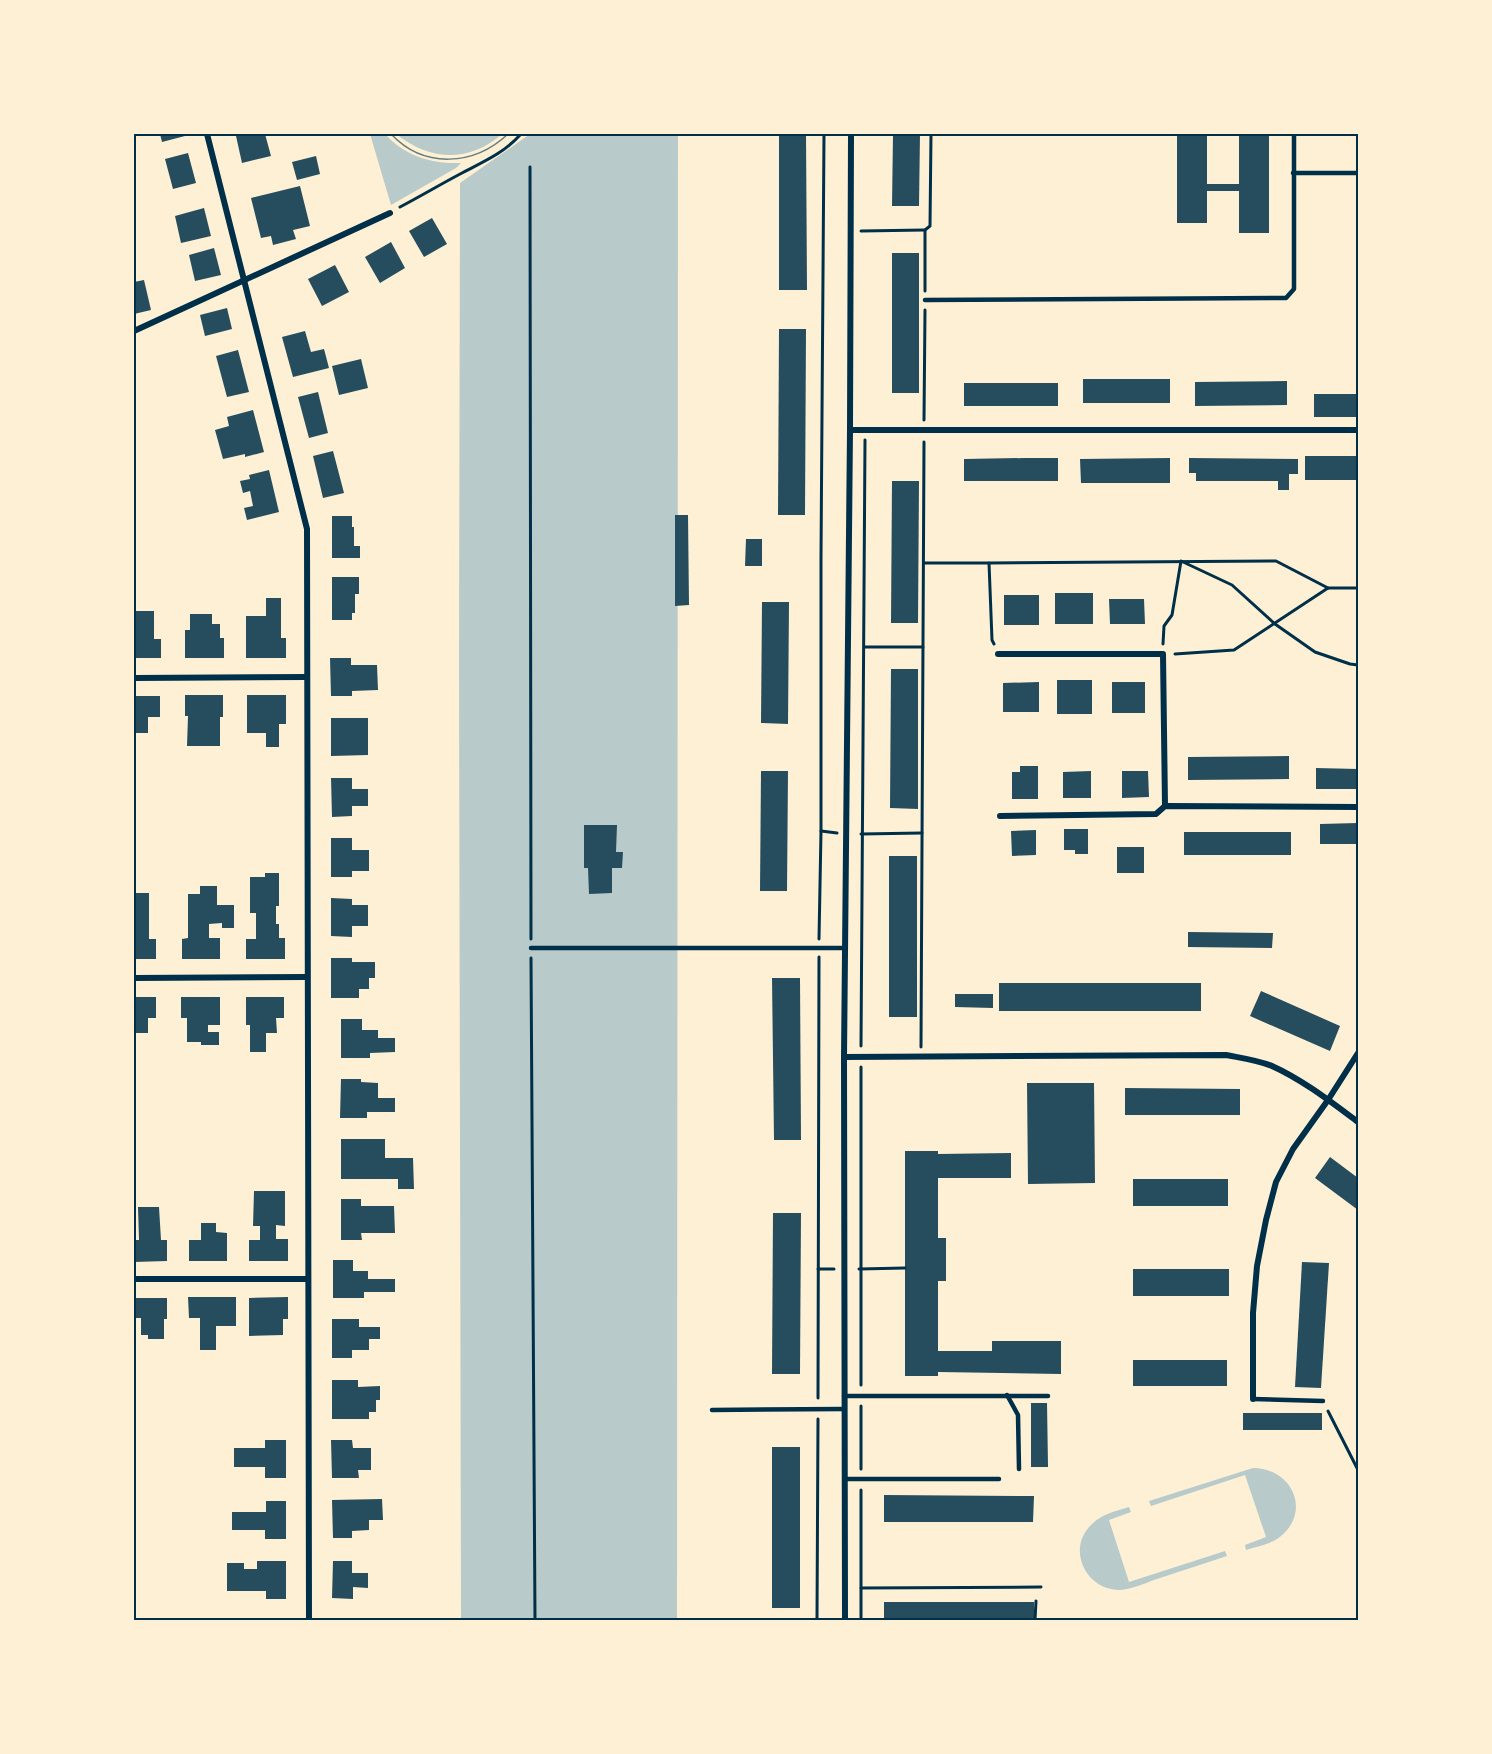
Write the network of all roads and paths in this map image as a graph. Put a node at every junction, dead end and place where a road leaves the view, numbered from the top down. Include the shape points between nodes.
1 (207, 134) edge
2 (521, 134) edge
3 (825, 134) edge
4 (850, 134) edge
5 (931, 134) edge
6 (1294, 134) edge
7 (530, 167) dead end
8 (1293, 173) junction
9 (1359, 173) edge
10 (390, 213) joint
11 (925, 230) junction
12 (850, 231) junction
13 (245, 281) junction
14 (925, 300) junction
15 (134, 331) edge
16 (850, 430) junction
17 (865, 430) junction
18 (924, 430) junction
19 (1359, 430) edge
20 (1181, 561) junction
21 (924, 563) junction
22 (989, 563) junction
23 (1329, 588) junction
24 (1359, 588) edge
25 (1275, 624) junction
26 (865, 647) junction
27 (923, 647) junction
28 (998, 654) joint
29 (1163, 654) junction
30 (1359, 665) edge
31 (307, 677) junction
32 (134, 678) edge
33 (1165, 806) junction
34 (1359, 807) edge
35 (1000, 816) dead end
36 (821, 831) junction
37 (922, 833) junction
38 (846, 834) junction
39 (861, 834) junction
40 (531, 948) junction
41 (819, 948) junction
42 (845, 948) junction
43 (307, 977) junction
44 (134, 978) edge
45 (1359, 1053) edge
46 (921, 1056) junction
47 (844, 1057) junction
48 (861, 1057) junction
49 (1329, 1100) junction
50 (1359, 1122) edge
51 (905, 1268) dead end
52 (818, 1269) junction
53 (844, 1269) junction
54 (861, 1269) junction
55 (134, 1279) edge
56 (308, 1279) junction
57 (1007, 1395) junction
58 (844, 1396) junction
59 (861, 1396) junction
60 (1048, 1396) dead end
61 (1253, 1399) joint
62 (1323, 1401) joint
63 (818, 1409) junction
64 (844, 1409) junction
65 (712, 1410) dead end
66 (1019, 1469) dead end
67 (1359, 1470) edge
68 (845, 1479) junction
69 (861, 1479) junction
70 (999, 1479) dead end
71 (1041, 1587) dead end
72 (861, 1588) junction
73 (1036, 1601) dead end
74 (309, 1620) edge
75 (535, 1620) edge
76 (817, 1620) edge
77 (845, 1620) edge
78 (861, 1620) edge
79 (1035, 1620) edge

1 - 13 street
2 - 10 path via 494,157
3 - 36 path
4 - 12 street
5 - 11 path via 930,226
6 - 8 lane
7 - 40 path
8 - 9 lane
8 - 14 lane via 1294,289 1286,298
10 - 13 street
11 - 12 path
11 - 14 path
12 - 16 street
13 - 15 street
13 - 31 street via 307,529
14 - 18 path
16 - 17 street
16 - 38 street
17 - 18 street
17 - 26 path
18 - 19 street
18 - 21 path
20 - 22 path
20 - 23 path via 1276,561
20 - 25 path via 1232,585
20 - 29 path via 1172,615 1164,627
21 - 22 path
21 - 27 path
22 - 28 path via 992,640
23 - 24 path
23 - 25 path
25 - 29 path via 1234,650
25 - 30 path via 1316,652
26 - 27 path
26 - 39 path
27 - 37 path
28 - 29 street
29 - 33 street
31 - 32 street
31 - 43 street
33 - 34 street
33 - 35 street via 1156,814
36 - 38 path
36 - 41 path
37 - 39 path
37 - 46 path
38 - 39 path
38 - 42 street
39 - 48 path
40 - 41 lane
40 - 75 path
41 - 42 lane
41 - 52 path
42 - 47 street
43 - 44 street
43 - 56 street
45 - 49 street
46 - 48 street
46 - 49 street via 1226,1055 1270,1066
47 - 48 street
47 - 53 street
48 - 54 path
49 - 50 street
49 - 61 street via 1293,1149 1271,1201 1252,1313
51 - 54 path
52 - 53 path
52 - 63 path
53 - 54 path
53 - 58 street
54 - 59 path
55 - 56 street
56 - 74 street
57 - 59 lane
57 - 60 lane
57 - 66 lane via 1018,1415
58 - 59 lane
58 - 64 street
59 - 69 path
61 - 62 lane
62 - 67 path
63 - 64 lane
63 - 65 lane
63 - 76 path
64 - 68 street
68 - 69 lane
68 - 77 street
69 - 70 lane
69 - 72 path
71 - 72 path
72 - 78 path
73 - 79 path

